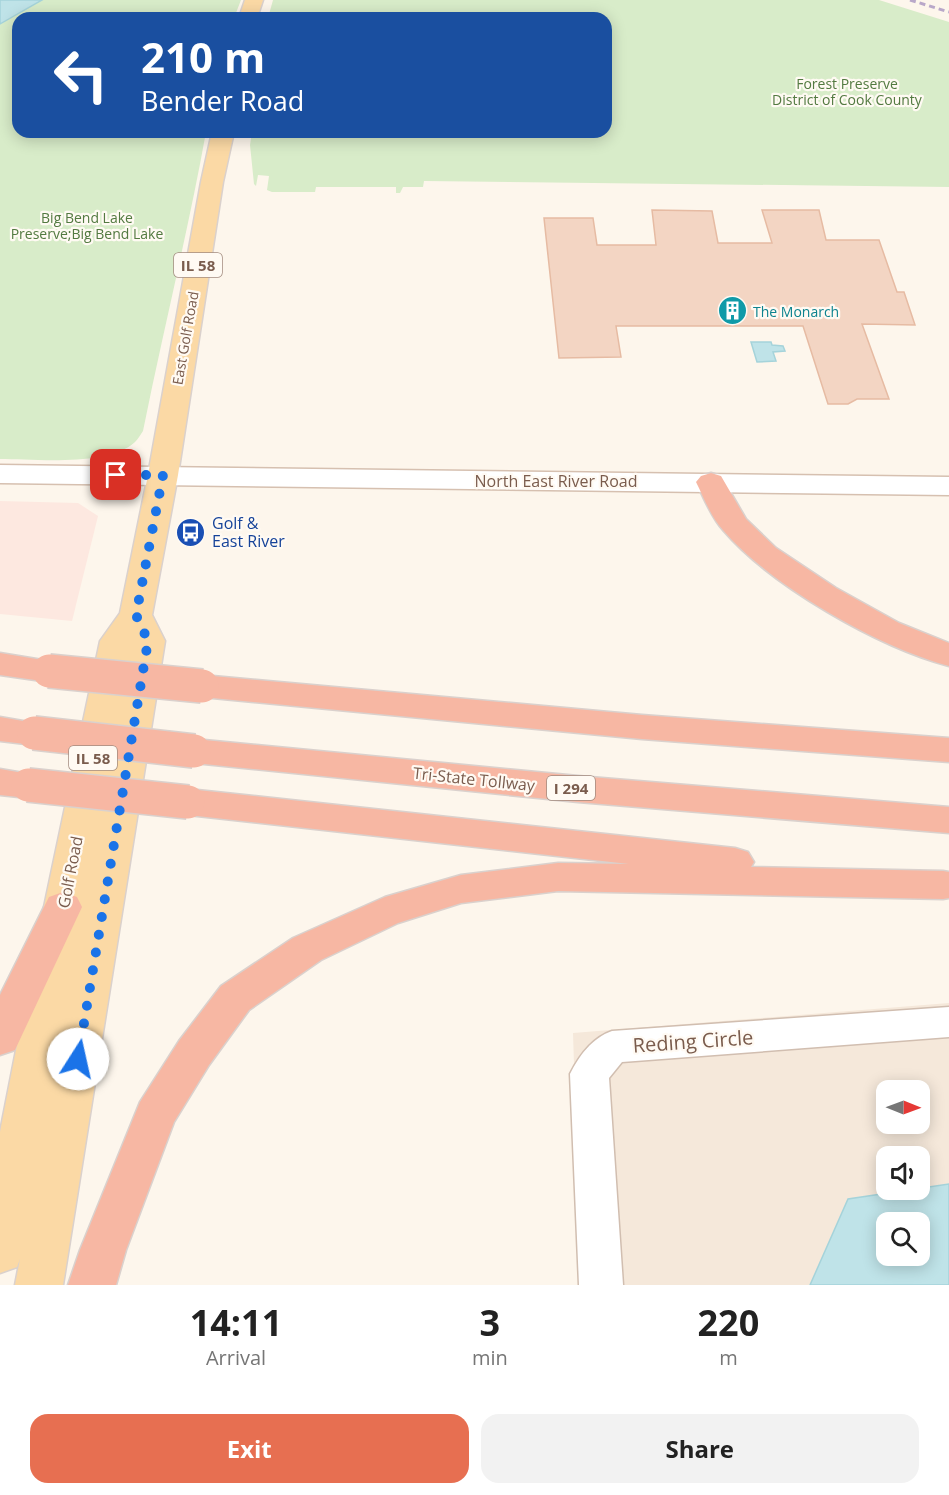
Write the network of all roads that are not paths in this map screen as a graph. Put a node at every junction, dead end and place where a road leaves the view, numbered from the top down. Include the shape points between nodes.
1 (222, 138) edge
2 (0, 474) edge
3 (163, 475) junction
4 (711, 482) junction
5 (949, 486) edge
6 (136, 615) junction
7 (949, 655) edge
8 (0, 664) edge
9 (0, 729) edge
10 (949, 750) edge
11 (14, 783) edge
12 (949, 820) edge
13 (946, 885) edge
14 (63, 907) junction
15 (949, 1022) edge
16 (0, 1038) edge
17 (42, 1145) junction
18 (0, 1252) edge
19 (39, 1285) edge
20 (92, 1285) edge
21 (601, 1285) edge

1 - 3 main road, East Golf Road / IL 58
2 - 3 street, North East River Road
3 - 4 street, North East River Road
3 - 6 main road, Golf Road / IL 58
4 - 5 street, North East River Road
4 - 7 highway via 733,523 765,555 887,630
6 - 14 main road, Golf Road / IL 58 via 116,641
6 - 17 main road, IL 58 via 148,641
8 - 10 highway, bridge via 642,727
9 - 12 highway, Tri-State Tollway / I 294, bridge via 566,788
11 - 13 highway, bridge
13 - 20 highway via 558,878 461,889 385,912 307,949 235,998 155,1115
14 - 16 highway
14 - 17 main road, Golf Road / IL 58
15 - 21 street, Reding Circle via 612,1047 589,1074
17 - 18 main road, IL 58
17 - 19 main road, IL 58

